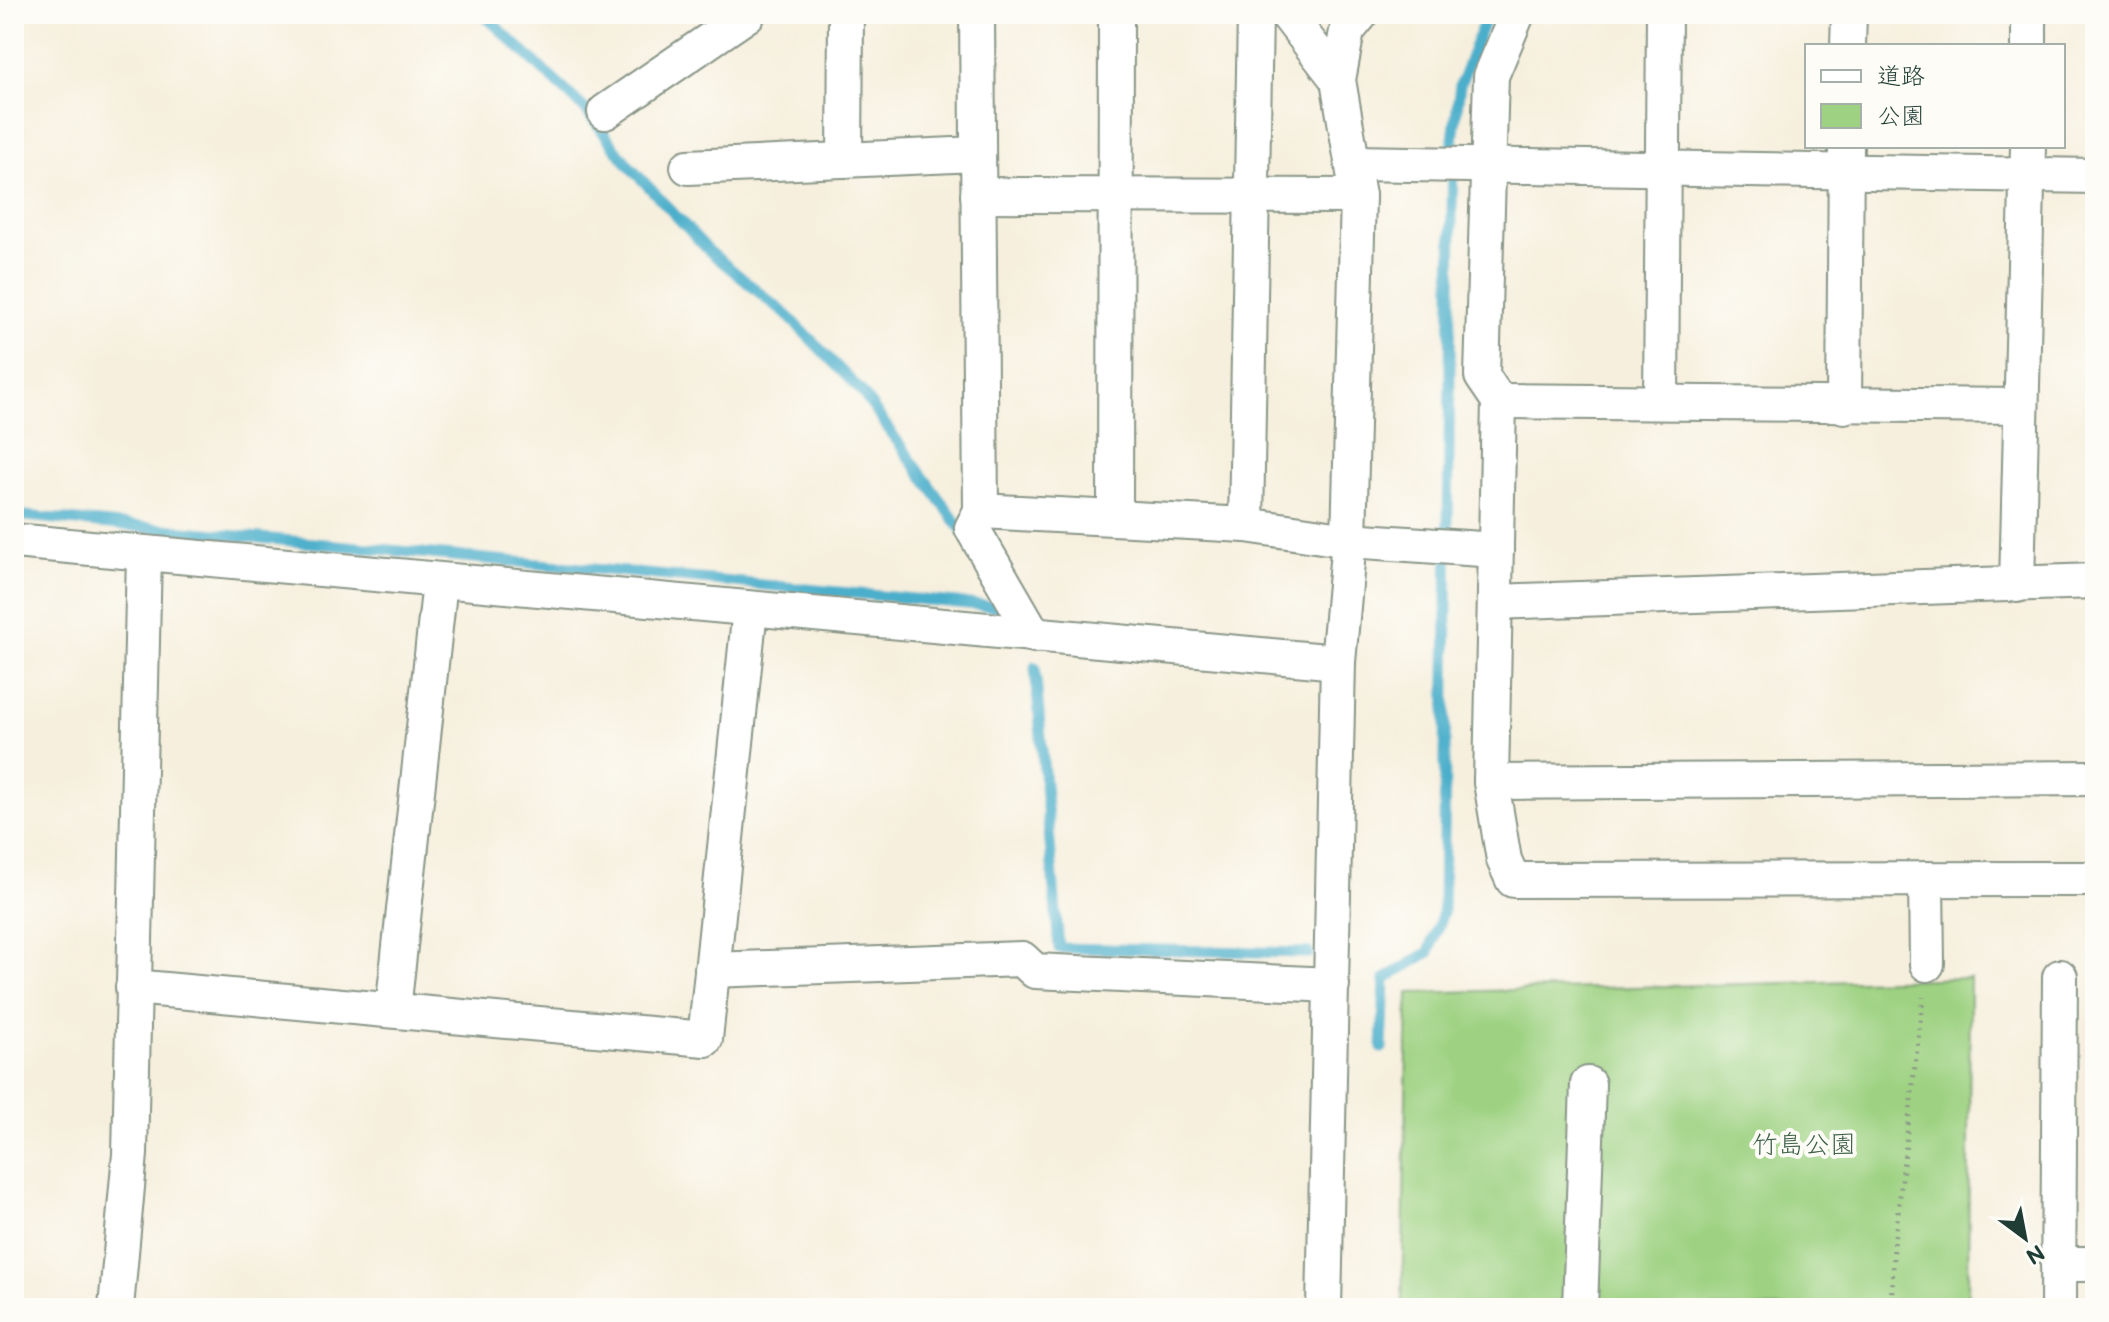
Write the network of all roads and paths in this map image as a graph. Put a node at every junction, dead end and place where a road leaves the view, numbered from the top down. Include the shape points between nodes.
1 (748, 14) edge
2 (846, 14) edge
3 (977, 14) edge
4 (1116, 14) edge
5 (1255, 14) edge
6 (1287, 14) edge
7 (1361, 14) edge
8 (1517, 14) edge
9 (1664, 14) edge
10 (1849, 15) edge
11 (1848, 44) edge
12 (1338, 80) junction
13 (605, 112) dead end
14 (977, 154) junction
15 (1846, 159) edge
16 (845, 160) junction
17 (2028, 161) edge
18 (688, 167) dead end
19 (1485, 168) junction
20 (1663, 169) junction
21 (2095, 176) edge
22 (1356, 180) junction
23 (978, 195) junction
24 (1115, 195) junction
25 (1252, 196) junction
26 (1661, 400) junction
27 (1499, 401) junction
28 (1844, 406) junction
29 (2021, 406) junction
30 (981, 511) junction
31 (1115, 518) junction
32 (1246, 525) junction
33 (1349, 540) junction
34 (14, 541) edge
35 (1486, 549) junction
36 (144, 555) junction
37 (2095, 581) edge
38 (440, 582) junction
39 (2017, 585) junction
40 (1495, 602) junction
41 (750, 609) junction
42 (1034, 635) junction
43 (1338, 662) junction
44 (2095, 778) edge
45 (1491, 782) junction
46 (1926, 879) junction
47 (2095, 879) edge
48 (1927, 964) joint
49 (712, 970) junction
50 (2060, 977) dead end
51 (1332, 985) junction
52 (133, 987) junction
53 (393, 1010) junction
54 (1588, 1084) dead end
55 (2058, 1264) junction
56 (2095, 1264) edge
57 (116, 1308) edge
58 (1324, 1308) edge
59 (1580, 1308) edge
60 (1891, 1308) edge
61 (2058, 1308) edge

1 - 13 street
2 - 16 street
3 - 14 street
4 - 24 street
5 - 25 street
6 - 12 street
7 - 12 street via 1347,31
8 - 19 street via 1491,76
9 - 20 street
10 - 11 street
12 - 22 street
14 - 16 street
14 - 23 street
15 - 17 street
15 - 20 street
15 - 28 street
16 - 18 street
17 - 21 street
17 - 29 street
19 - 20 street
19 - 22 street via 1419,164
19 - 27 street via 1482,376
20 - 26 street
22 - 25 street
22 - 33 street
23 - 24 street
23 - 30 street
24 - 25 street
24 - 31 street
25 - 32 street
26 - 27 street
26 - 28 street
27 - 35 street
28 - 29 street
29 - 39 street
30 - 31 street
30 - 42 street via 972,528
31 - 32 street
32 - 33 street
33 - 35 street
33 - 43 street
34 - 36 street
35 - 40 street
36 - 38 street
36 - 52 street
37 - 39 street
38 - 41 street
38 - 53 street
39 - 40 street
40 - 45 street
41 - 42 street
41 - 49 street
42 - 43 street
43 - 51 street
44 - 45 street
45 - 46 street via 1504,860 1513,880
46 - 47 street
46 - 48 street
48 - 60 path
49 - 51 street via 1022,959 1035,971
49 - 53 street via 705,1039
50 - 55 street
51 - 58 street
52 - 53 street
52 - 57 street via 130,1154
54 - 59 street
55 - 56 street
55 - 61 street

